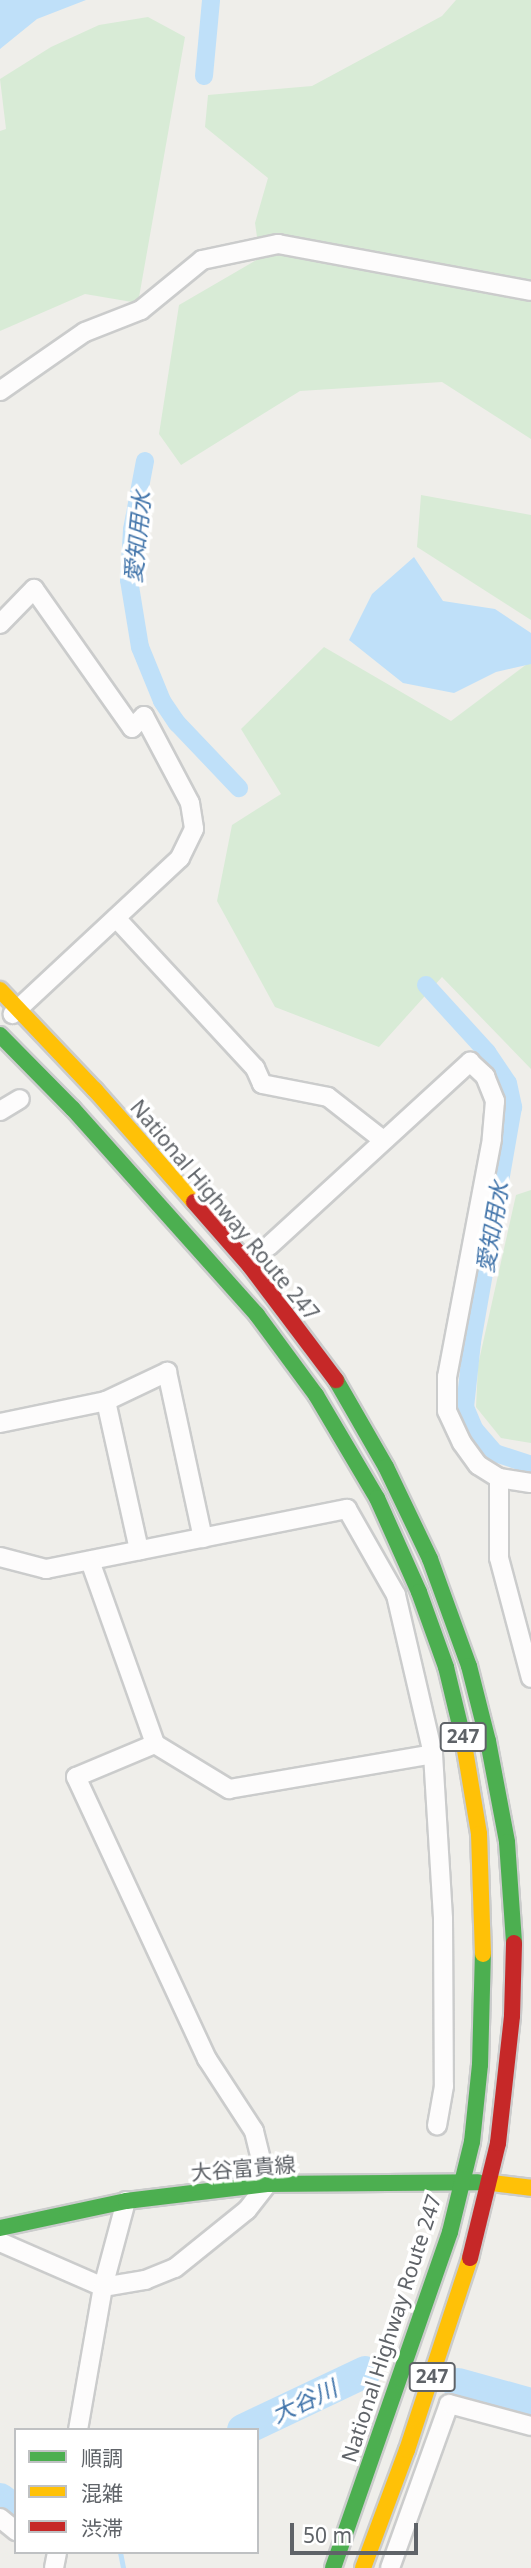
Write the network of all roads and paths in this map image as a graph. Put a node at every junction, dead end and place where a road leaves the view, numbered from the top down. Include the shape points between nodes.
1 (531, 291) edge
2 (0, 391) edge
3 (0, 624) edge
4 (116, 918) junction
5 (0, 990) edge
6 (19, 1009) junction
7 (0, 1025) edge
8 (0, 1035) edge
9 (20, 1099) dead end
10 (0, 1111) edge
11 (383, 1140) junction
12 (269, 1246) dead end
13 (106, 1401) junction
14 (0, 1423) edge
15 (499, 1478) junction
16 (531, 1483) edge
17 (203, 1538) junction
18 (139, 1550) junction
19 (0, 1557) edge
20 (90, 1560) junction
21 (531, 1678) edge
22 (155, 1744) junction
23 (433, 1754) junction
24 (437, 2125) dead end
25 (461, 2182) junction
26 (492, 2183) junction
27 (267, 2184) junction
28 (531, 2188) edge
29 (126, 2201) junction
30 (0, 2228) edge
31 (0, 2242) edge
32 (103, 2287) junction
33 (531, 2426) edge
34 (78, 2428) edge
35 (333, 2568) edge
36 (363, 2568) edge
37 (390, 2568) edge

1 - 2 street via 278,244 202,260 141,310 85,332
3 - 4 street via 34,589 132,728 144,716 190,803 194,829 180,858
4 - 6 street
4 - 11 street via 255,1068 262,1084 328,1097
5 - 6 main road, National Highway Route 247 / 247
6 - 7 street
6 - 26 main road, National Highway Route 247 / 247 via 250,1266 311,1343 380,1456 430,1559 469,1666 507,1842 514,1922 512,2016
8 - 25 main road, National Highway Route 247 / 247 via 73,1109 257,1315 316,1395 377,1499 419,1592 446,1667 480,1834 484,1988 472,2142
9 - 10 street
11 - 12 street
11 - 15 street via 470,1062 485,1076 495,1101 492,1139 447,1377 447,1412 478,1465
13 - 14 street
13 - 17 street via 167,1372
13 - 18 street
15 - 16 street
15 - 21 street via 499,1559
17 - 18 street
17 - 23 street via 346,1509 396,1595
18 - 20 street
19 - 20 street via 46,1569
20 - 22 street
22 - 23 street via 229,1789
22 - 27 street via 76,1777 206,2059 254,2131
23 - 24 street via 443,1947 444,2086
25 - 26 main road, 大谷富貴線
25 - 27 main road, 大谷富貴線
25 - 35 main road, National Highway Route 247 / 247 via 450,2232
26 - 28 main road, 大谷富貴線
26 - 36 main road, National Highway Route 247 / 247 via 445,2341
27 - 29 main road, 大谷富貴線
27 - 32 street via 247,2210 175,2268 145,2280
29 - 30 main road, 大谷富貴線
29 - 32 street
31 - 32 street
32 - 34 street
33 - 37 street via 449,2404

